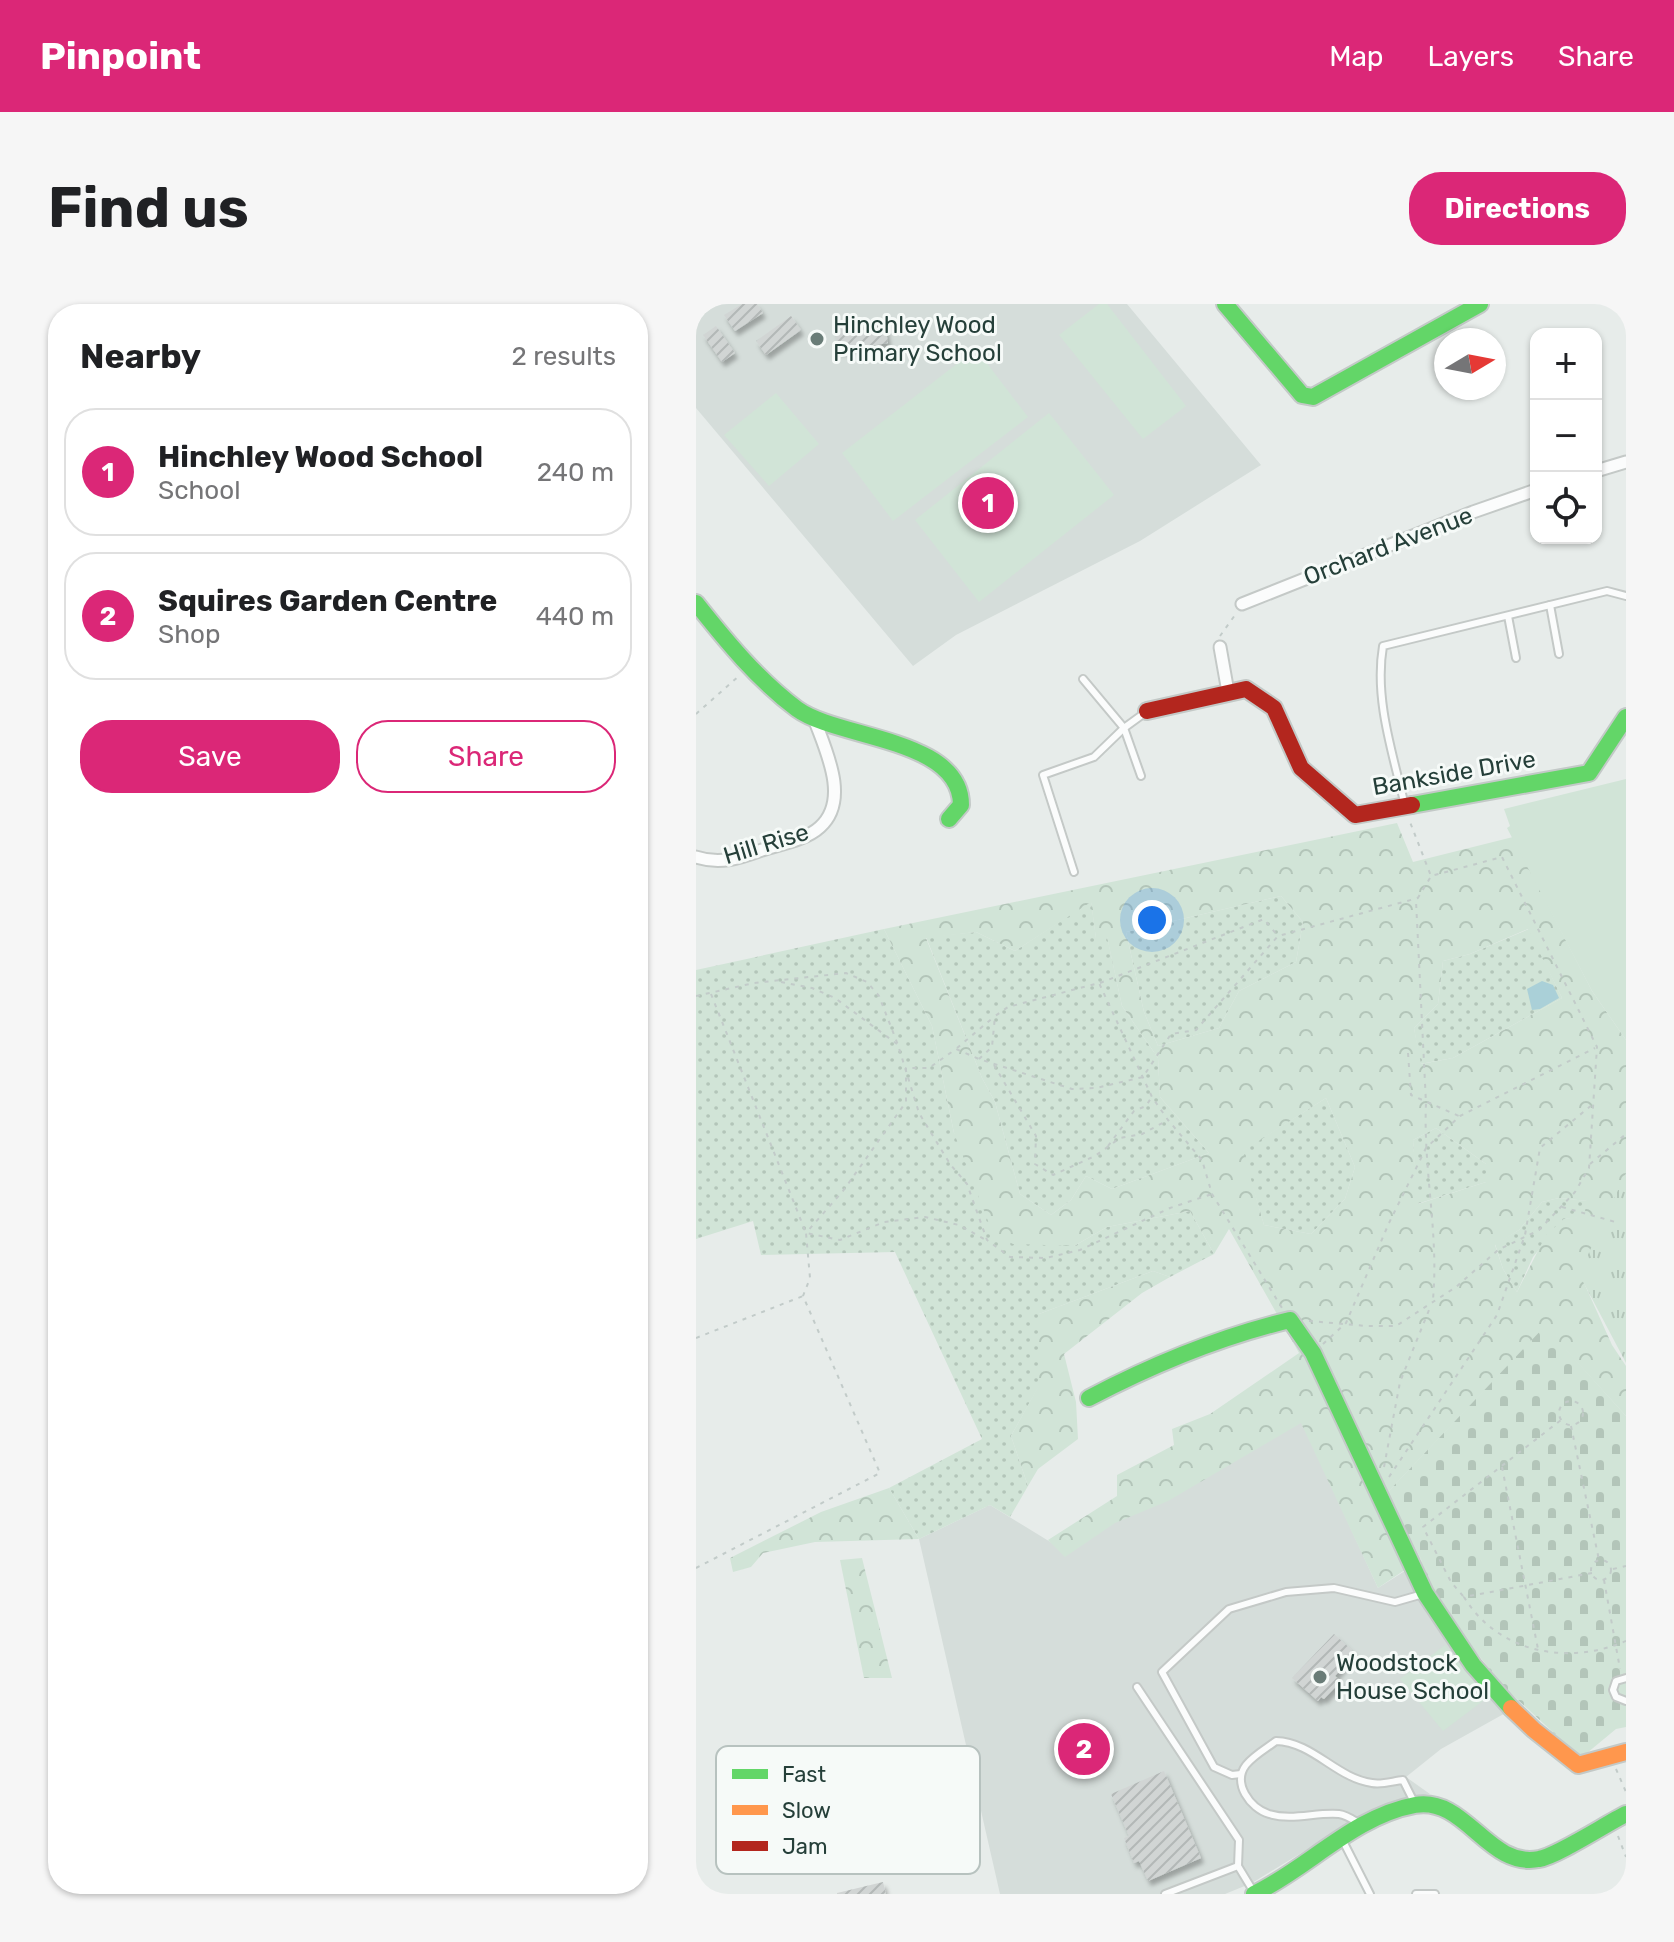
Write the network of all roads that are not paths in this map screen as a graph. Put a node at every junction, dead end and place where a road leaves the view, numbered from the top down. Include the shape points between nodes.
1 (1225, 304) edge
2 (1480, 304) edge
3 (1626, 462) edge
4 (1602, 469) edge
5 (1530, 492) edge
6 (1626, 596) edge
7 (696, 603) edge
8 (1242, 604) road end
9 (1550, 605) junction
10 (1508, 616) junction
11 (1220, 647) road end
12 (1559, 654) dead end
13 (1516, 658) dead end
14 (1083, 679) dead end
15 (1228, 692) junction
16 (1147, 711) joint
17 (1626, 717) edge
18 (815, 721) junction
19 (1124, 728) junction
20 (1141, 776) dead end
21 (1405, 806) junction
22 (949, 819) dead end
23 (696, 857) edge
24 (1074, 872) dead end
25 (1089, 1398) dead end
26 (1425, 1593) junction
27 (1624, 1678) edge
28 (1137, 1687) dead end
29 (1626, 1701) edge
30 (1626, 1752) edge
31 (1241, 1774) junction
32 (1416, 1805) junction
33 (1619, 1817) edge
34 (1362, 1825) junction
35 (1341, 1838) junction
36 (1238, 1866) junction
37 (1165, 1894) edge
38 (1254, 1894) edge
39 (1370, 1894) edge
40 (1416, 1894) edge
41 (1435, 1894) edge

1 - 2 street via 1302,395 1313,397
3 - 4 street
5 - 8 street, Orchard Avenue
6 - 9 lane via 1607,591
7 - 18 street via 750,665
9 - 10 lane
9 - 12 lane
10 - 13 lane
10 - 21 lane via 1383,646 1382,702
11 - 15 street
14 - 19 lane
15 - 16 street, Bankside Drive
15 - 21 street, Bankside Drive via 1246,689 1274,708 1301,768 1355,815
16 - 19 lane
17 - 21 street, Bankside Drive via 1589,773
18 - 22 street via 942,764 956,779 961,795 961,806
18 - 23 street, Hill Rise via 834,779 833,805 822,826 731,860
19 - 20 lane
19 - 24 lane via 1094,757 1043,775
25 - 26 street via 1155,1363 1246,1329 1290,1320 1313,1353
26 - 30 street via 1446,1631 1552,1748 1578,1765
26 - 31 lane via 1395,1602 1334,1588 1272,1596 1229,1609 1162,1672 1214,1767
27 - 29 lane via 1613,1690
28 - 36 lane via 1239,1840
31 - 32 lane via 1276,1741 1289,1741 1356,1779 1375,1784 1403,1780
31 - 34 lane via 1247,1799 1268,1814 1342,1814
32 - 33 street via 1453,1812 1506,1856 1527,1862
32 - 34 street
34 - 35 street
35 - 38 street
35 - 39 lane
36 - 37 lane
36 - 38 lane
40 - 41 lane

